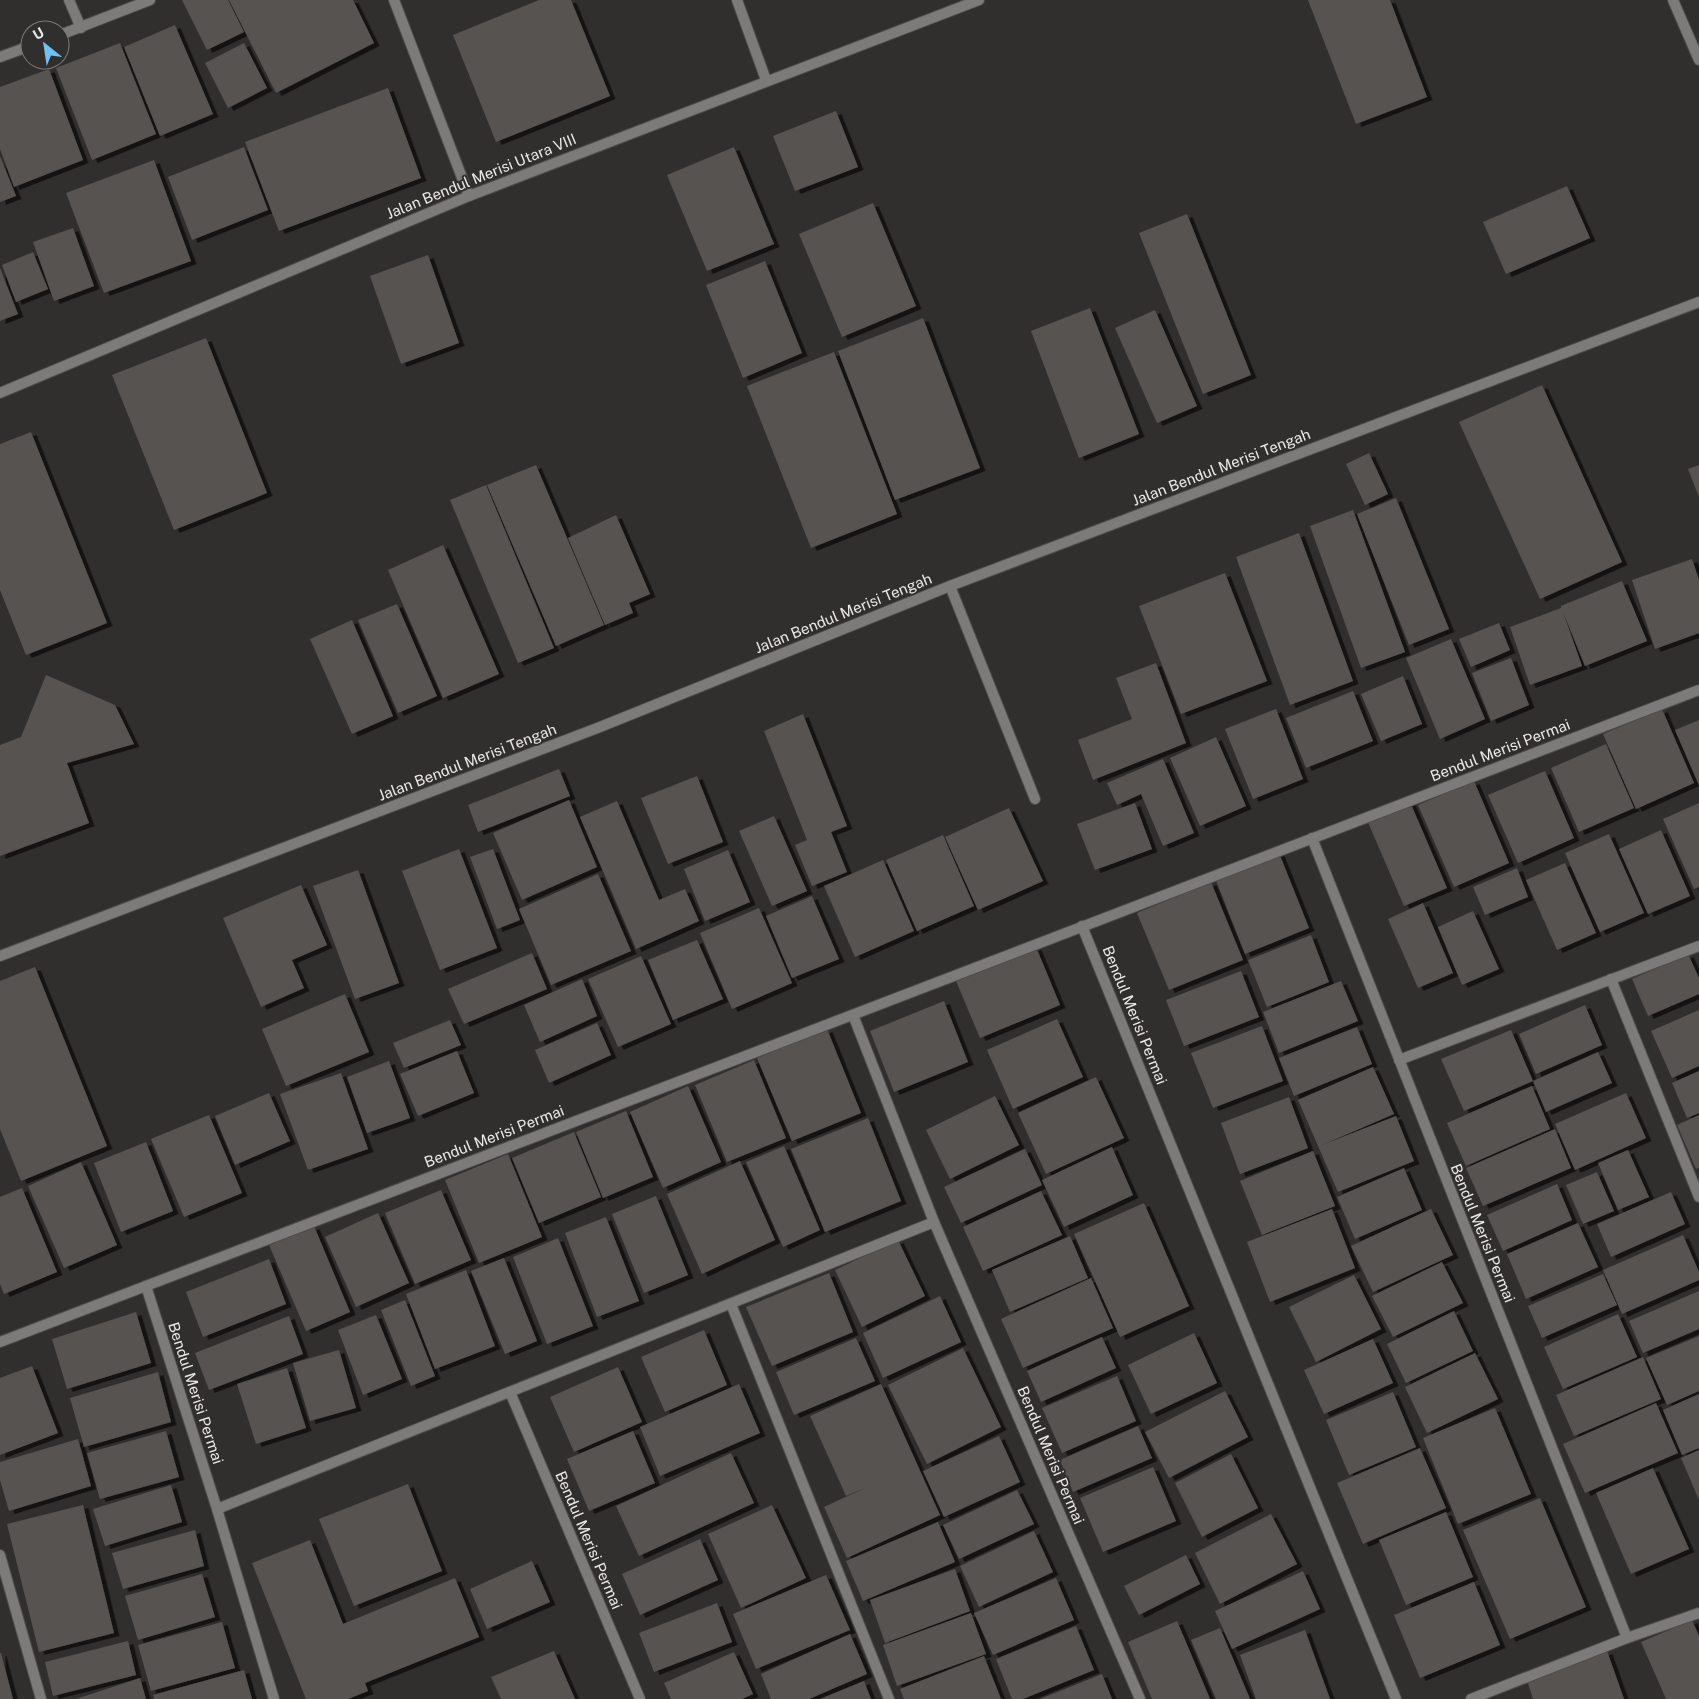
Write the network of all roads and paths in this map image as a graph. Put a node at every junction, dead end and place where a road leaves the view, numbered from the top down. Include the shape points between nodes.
1 (69, 0) edge
2 (150, 0) edge
3 (394, 0) edge
4 (737, 0) edge
5 (979, 0) edge
6 (1673, 0) edge
7 (81, 28) junction
8 (70, 32) edge
9 (20, 50) edge
10 (0, 57) edge
11 (1699, 60) edge
12 (766, 80) junction
13 (469, 196) junction
14 (1699, 302) edge
15 (0, 392) edge
16 (950, 586) junction
17 (1699, 690) edge
18 (1034, 799) dead end
19 (1312, 838) junction
20 (1082, 926) junction
21 (1699, 946) edge
22 (0, 956) edge
23 (1611, 979) junction
24 (853, 1015) junction
25 (1399, 1060) junction
26 (1699, 1197) edge
27 (934, 1222) junction
28 (146, 1286) junction
29 (731, 1304) junction
30 (0, 1342) edge
31 (510, 1392) junction
32 (217, 1508) junction
33 (0, 1555) edge
34 (1699, 1613) edge
35 (1627, 1638) junction
36 (41, 1699) edge
37 (274, 1699) edge
38 (640, 1699) edge
39 (889, 1699) edge
40 (1140, 1699) edge
41 (1396, 1699) edge
42 (1471, 1699) edge

1 - 7 street
2 - 7 street
3 - 13 street
4 - 12 street
5 - 12 street, Jalan Bendul Merisi Utara VIII
6 - 11 street
7 - 8 street
9 - 10 street
12 - 13 street, Jalan Bendul Merisi Utara VIII
13 - 15 street, Jalan Bendul Merisi Utara VIII
14 - 16 street, Jalan Bendul Merisi Tengah
16 - 18 street
16 - 22 street, Jalan Bendul Merisi Tengah via 600,727
17 - 19 street, Bendul Merisi Permai
19 - 20 street, Bendul Merisi Permai
19 - 25 street, Bendul Merisi Permai
20 - 24 street, Bendul Merisi Permai
20 - 41 street, Bendul Merisi Permai
21 - 23 street
23 - 25 street
23 - 26 street
24 - 27 street, Bendul Merisi Permai
24 - 28 street, Bendul Merisi Permai
25 - 35 street, Bendul Merisi Permai
27 - 29 street
27 - 40 street, Bendul Merisi Permai
28 - 30 street, Bendul Merisi Permai
28 - 32 street, Bendul Merisi Permai
29 - 31 street
29 - 39 street
31 - 32 street
31 - 38 street, Bendul Merisi Permai
32 - 37 street, Bendul Merisi Permai
33 - 36 street
34 - 35 street
35 - 42 street

